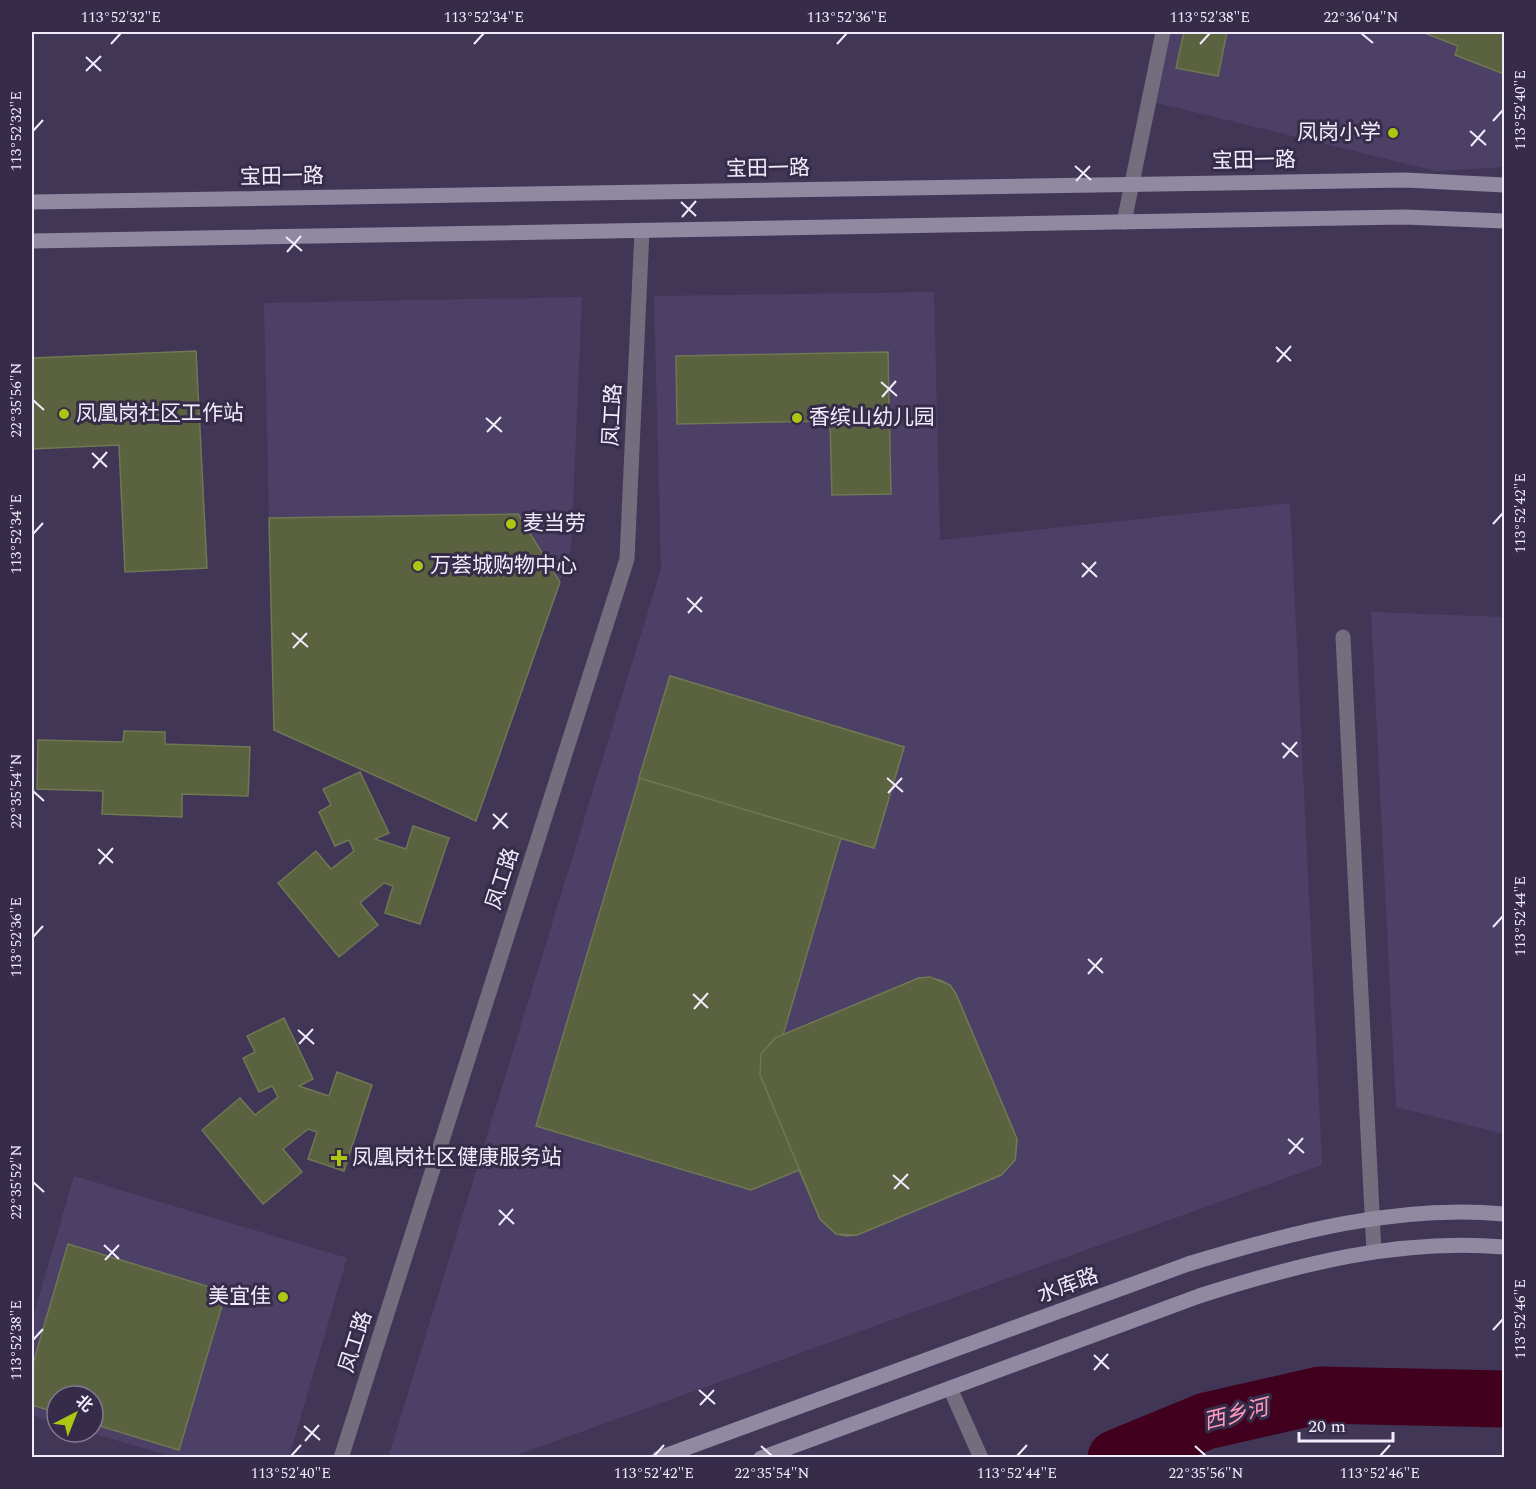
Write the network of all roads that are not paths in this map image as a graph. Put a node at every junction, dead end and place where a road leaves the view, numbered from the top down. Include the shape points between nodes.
1 (1163, 32) edge
2 (1132, 184) junction
3 (1504, 185) edge
4 (32, 202) edge
5 (1504, 221) edge
6 (1124, 222) junction
7 (642, 230) junction
8 (32, 241) edge
9 (1343, 636) dead end
10 (1504, 1215) edge
11 (1372, 1220) junction
12 (1504, 1247) edge
13 (1374, 1252) junction
14 (950, 1388) junction
15 (978, 1451) edge
16 (341, 1458) edge
17 (659, 1458) edge
18 (761, 1458) edge

1 - 2 street
2 - 3 main road, 宝田一路 via 1405,180
2 - 4 main road, 宝田一路
2 - 6 street
5 - 6 main road via 1405,217
6 - 7 main road
7 - 8 main road
7 - 16 street, 凤工路 via 627,559
9 - 11 street
10 - 11 main road, 水库路 via 1429,1214
11 - 13 street
11 - 17 main road, 水库路 via 1312,1229 1188,1264
12 - 13 main road via 1425,1245
13 - 14 main road via 1338,1257 1229,1287
14 - 15 street
14 - 18 main road

